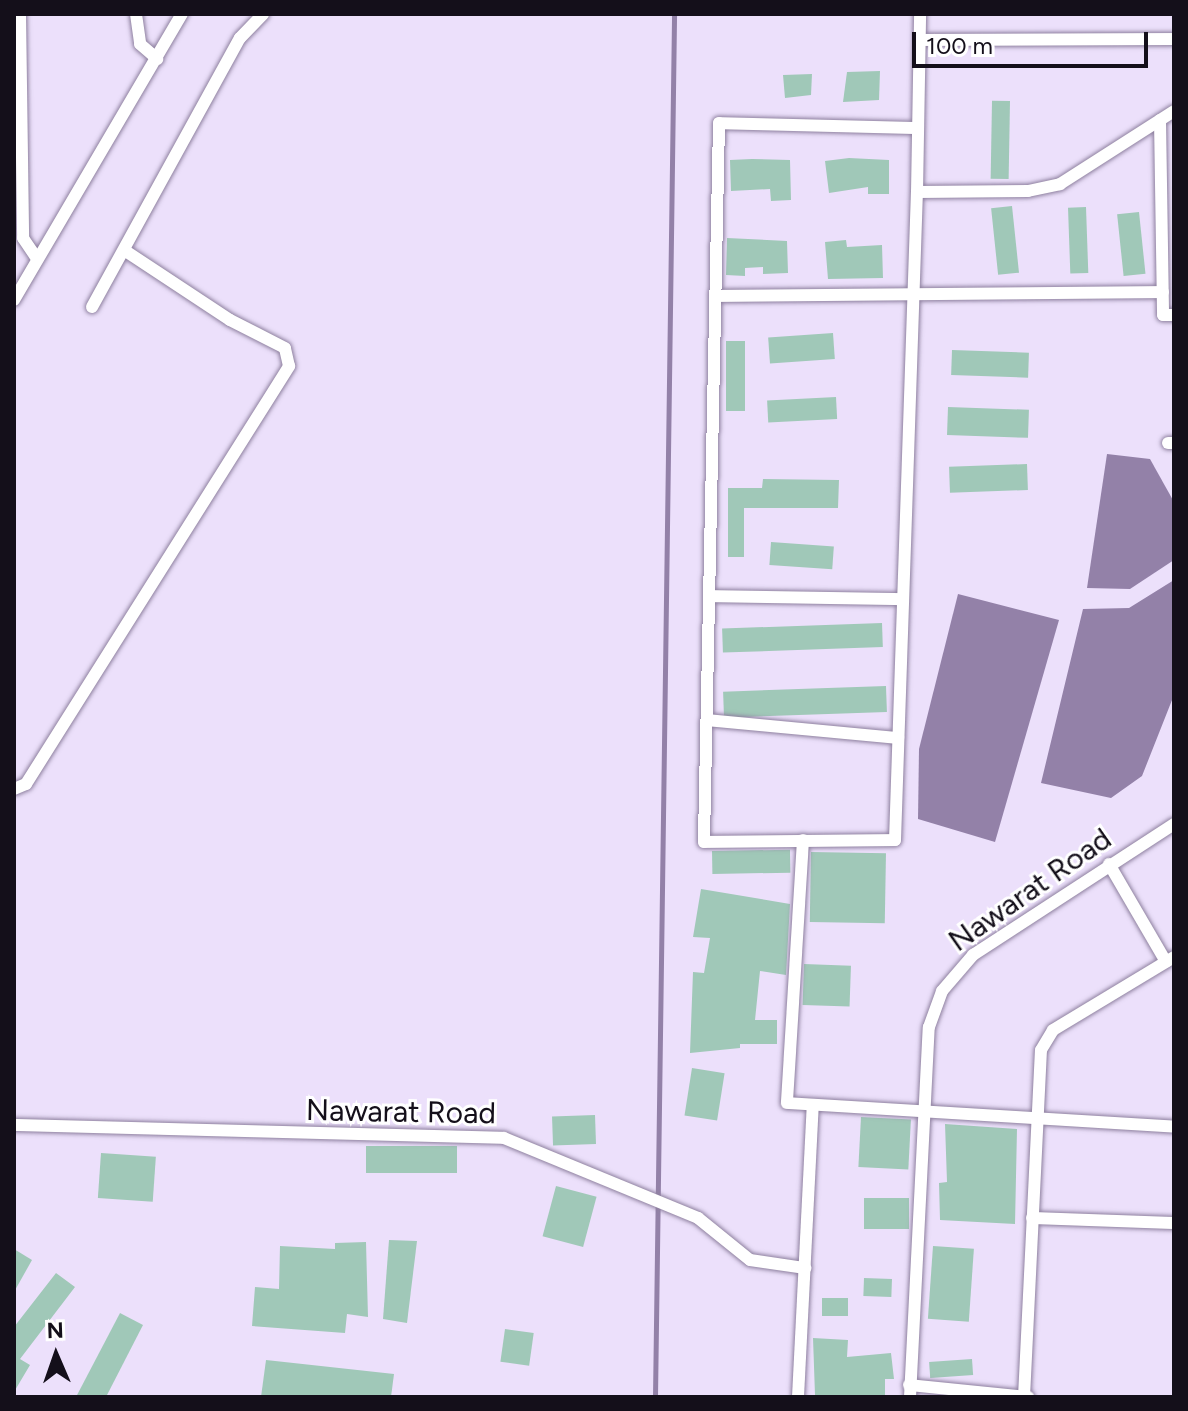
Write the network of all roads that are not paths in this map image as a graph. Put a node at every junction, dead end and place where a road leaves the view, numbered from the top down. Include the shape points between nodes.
1 (20, 14) edge
2 (136, 14) edge
3 (182, 14) edge
4 (263, 14) edge
5 (920, 14) edge
6 (1174, 39) edge
7 (920, 40) junction
8 (157, 59) junction
9 (1174, 111) edge
10 (1160, 120) junction
11 (918, 128) junction
12 (917, 192) junction
13 (124, 250) junction
14 (37, 259) junction
15 (1163, 292) junction
16 (914, 293) junction
17 (16, 294) edge
18 (716, 296) junction
19 (92, 307) dead end
20 (1174, 315) edge
21 (709, 596) junction
22 (903, 599) junction
23 (707, 720) junction
24 (898, 738) junction
25 (14, 789) edge
26 (1174, 824) edge
27 (803, 840) junction
28 (1109, 864) junction
29 (1170, 959) edge
30 (813, 1105) junction
31 (923, 1111) junction
32 (1038, 1118) junction
33 (14, 1125) edge
34 (1174, 1127) edge
35 (1032, 1218) junction
36 (1174, 1223) edge
37 (805, 1268) junction
38 (909, 1391) edge
39 (798, 1397) edge
40 (1026, 1397) edge

1 - 14 street via 23,238
2 - 8 street via 140,44
3 - 8 street
4 - 13 street via 240,38
5 - 7 street
6 - 7 street
7 - 11 street
8 - 14 street
9 - 10 street
10 - 12 street via 1060,184 1028,191
10 - 15 street
11 - 12 street
11 - 18 street via 719,123
12 - 16 street
13 - 19 street
13 - 25 street via 230,320 285,348 289,366 26,784
14 - 17 street
15 - 16 street
15 - 20 street via 1163,315
16 - 18 street
16 - 22 street
18 - 21 street
21 - 22 street
21 - 23 street
22 - 24 street
23 - 24 street
23 - 27 street via 704,842
24 - 27 street via 895,840
26 - 28 street, Nawarat Road
27 - 30 street via 787,1103
28 - 29 street
28 - 31 street, Nawarat Road via 973,955 942,991 929,1027
29 - 32 street via 1053,1030 1041,1050
30 - 31 street
30 - 37 street
31 - 32 street
31 - 38 street, Nawarat Road
32 - 34 street
32 - 35 street
33 - 37 street, Nawarat Road via 504,1138 698,1218 750,1260
35 - 36 street
35 - 40 street
37 - 39 street
38 - 40 street

